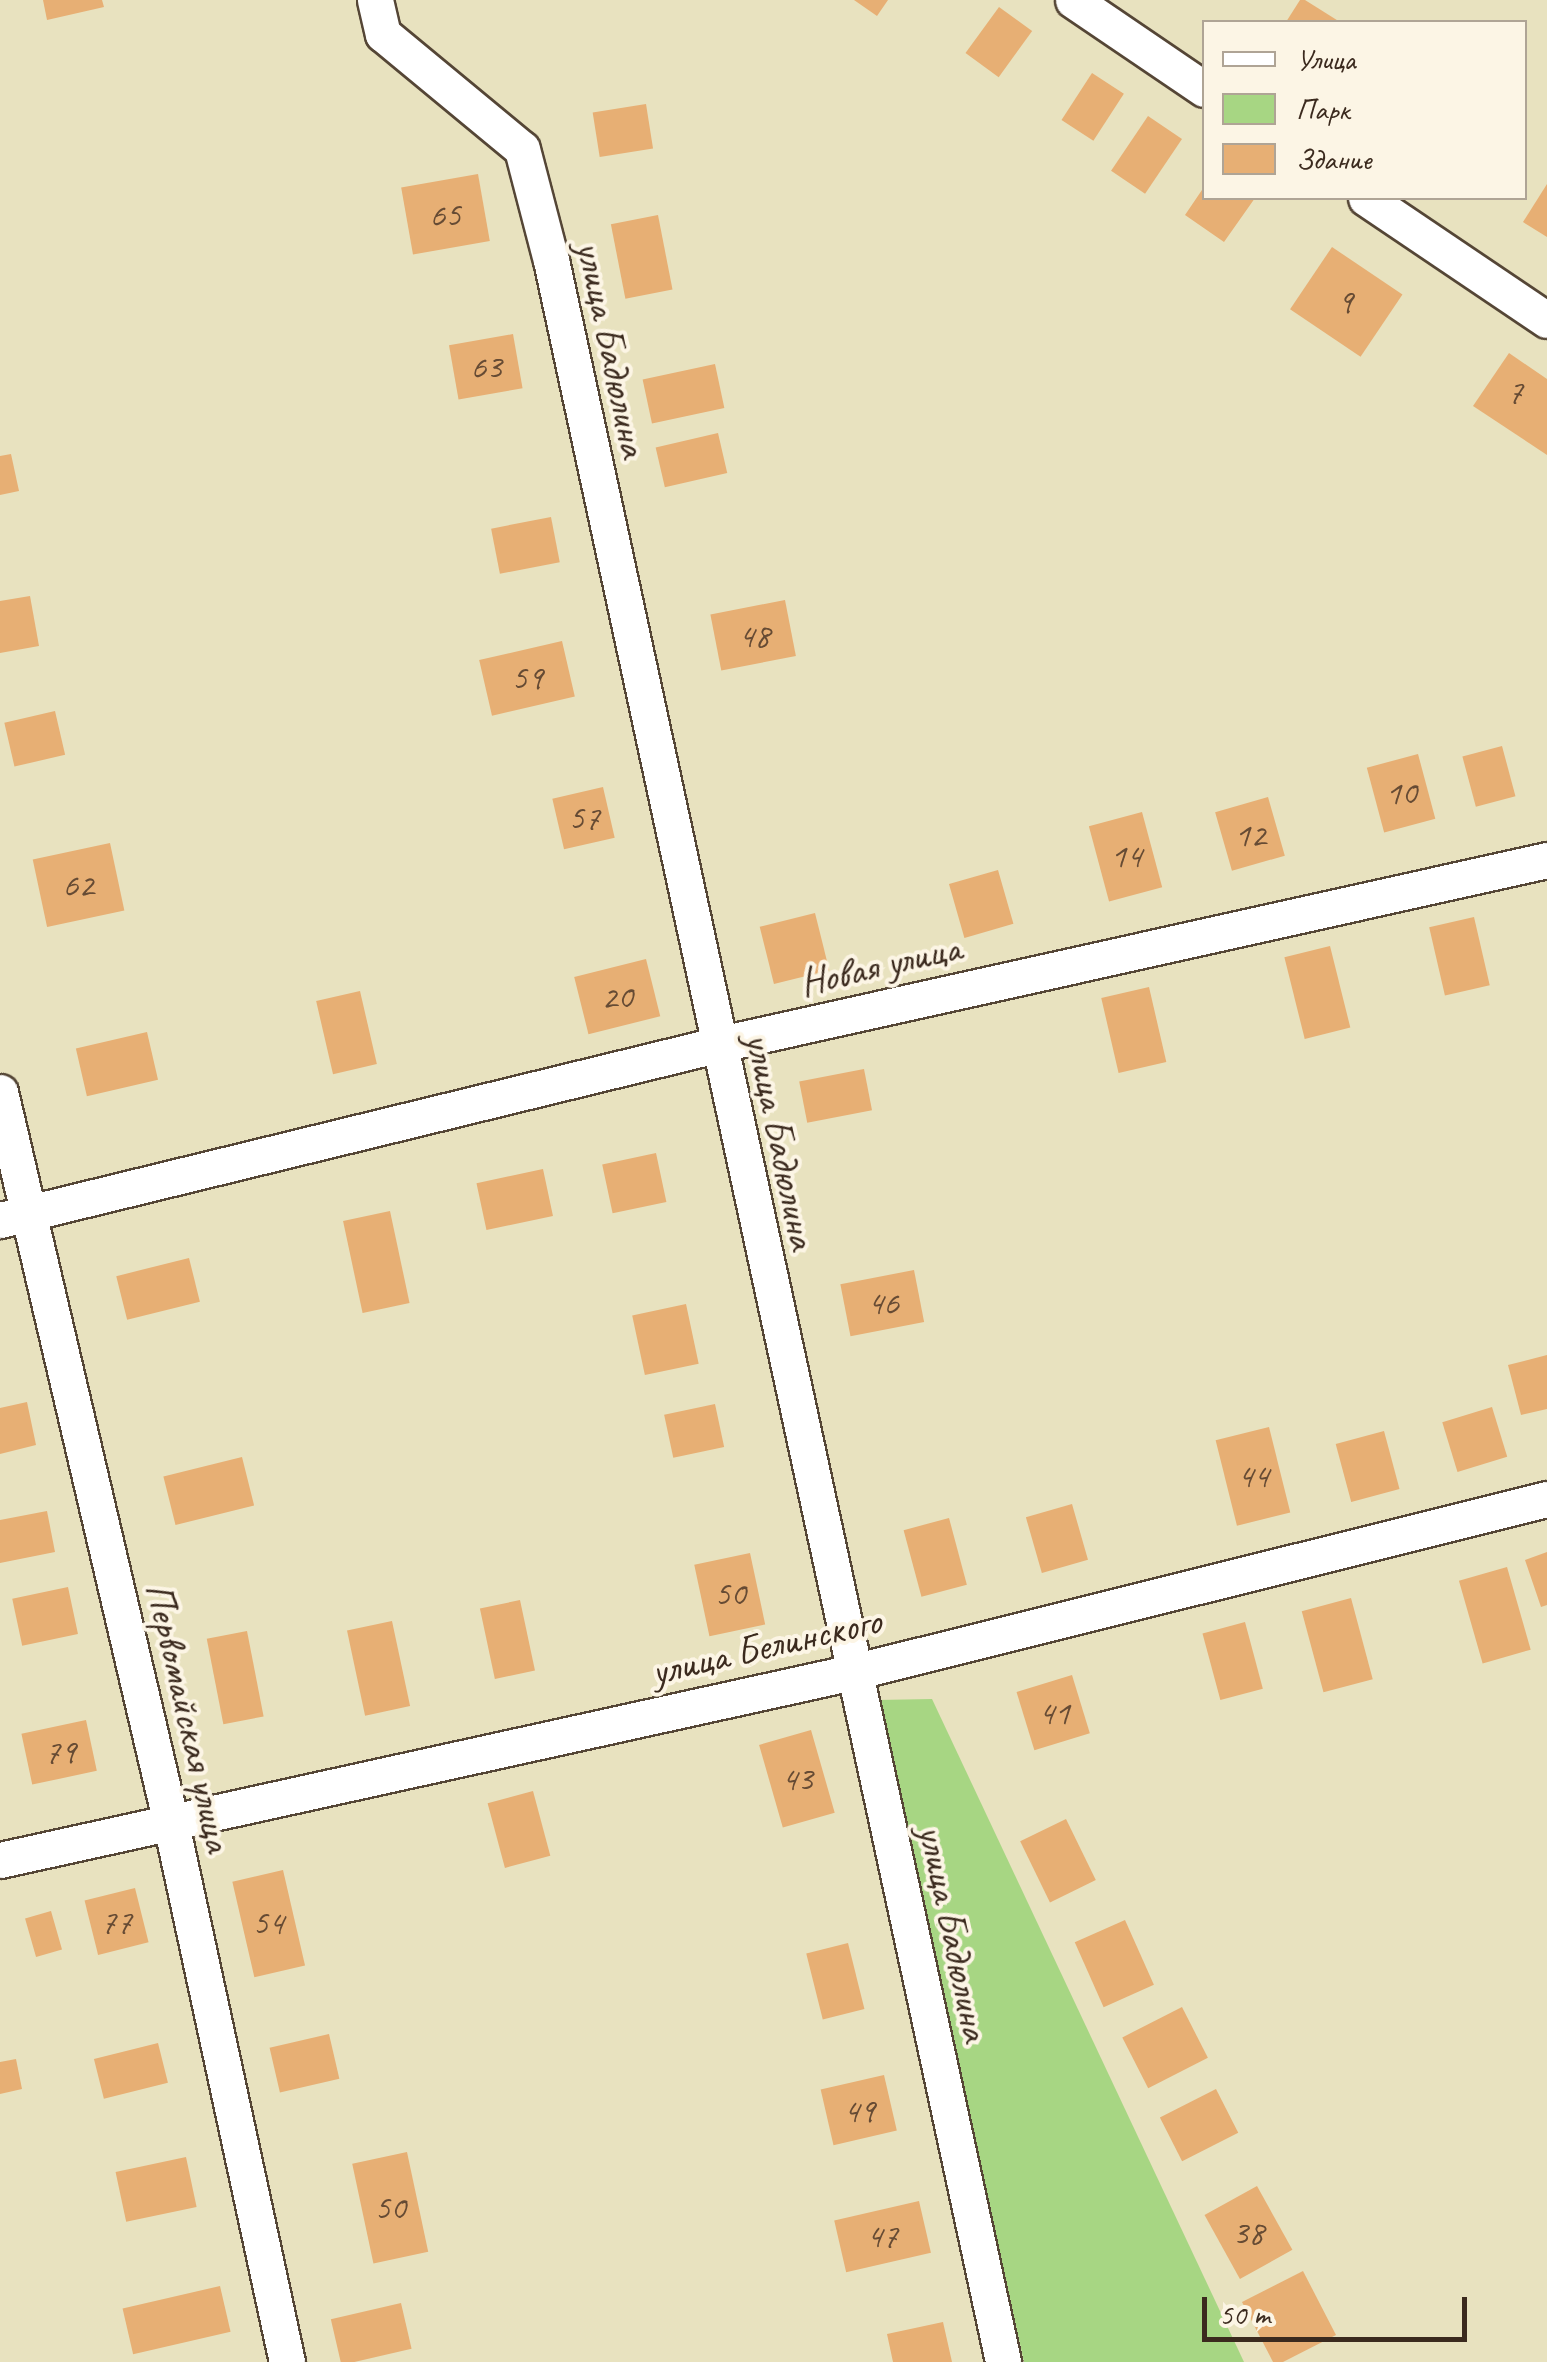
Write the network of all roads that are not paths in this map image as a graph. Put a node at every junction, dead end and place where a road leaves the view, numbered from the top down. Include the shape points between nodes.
1 (375, 0) edge
2 (1073, 0) edge
3 (1202, 88) edge
4 (1369, 200) edge
5 (1547, 320) edge
6 (1547, 860) edge
7 (716, 1045) junction
8 (0, 1092) edge
9 (14, 1216) edge
10 (1547, 1499) edge
11 (853, 1672) junction
12 (170, 1819) junction
13 (0, 1860) edge
14 (287, 2362) edge
15 (1004, 2362) edge

1 - 7 street, улица Бадюлина via 383,34 522,148
2 - 3 street
4 - 5 street
6 - 7 street, Новая улица
7 - 9 street, Новая улица
7 - 11 street, улица Бадюлина
8 - 9 street, Первомайская улица
9 - 12 street, Первомайская улица
10 - 11 street, улица Белинского
11 - 12 street, улица Белинского
11 - 15 street, улица Бадюлина
12 - 13 street, улица Белинского
12 - 14 street, Первомайская улица

